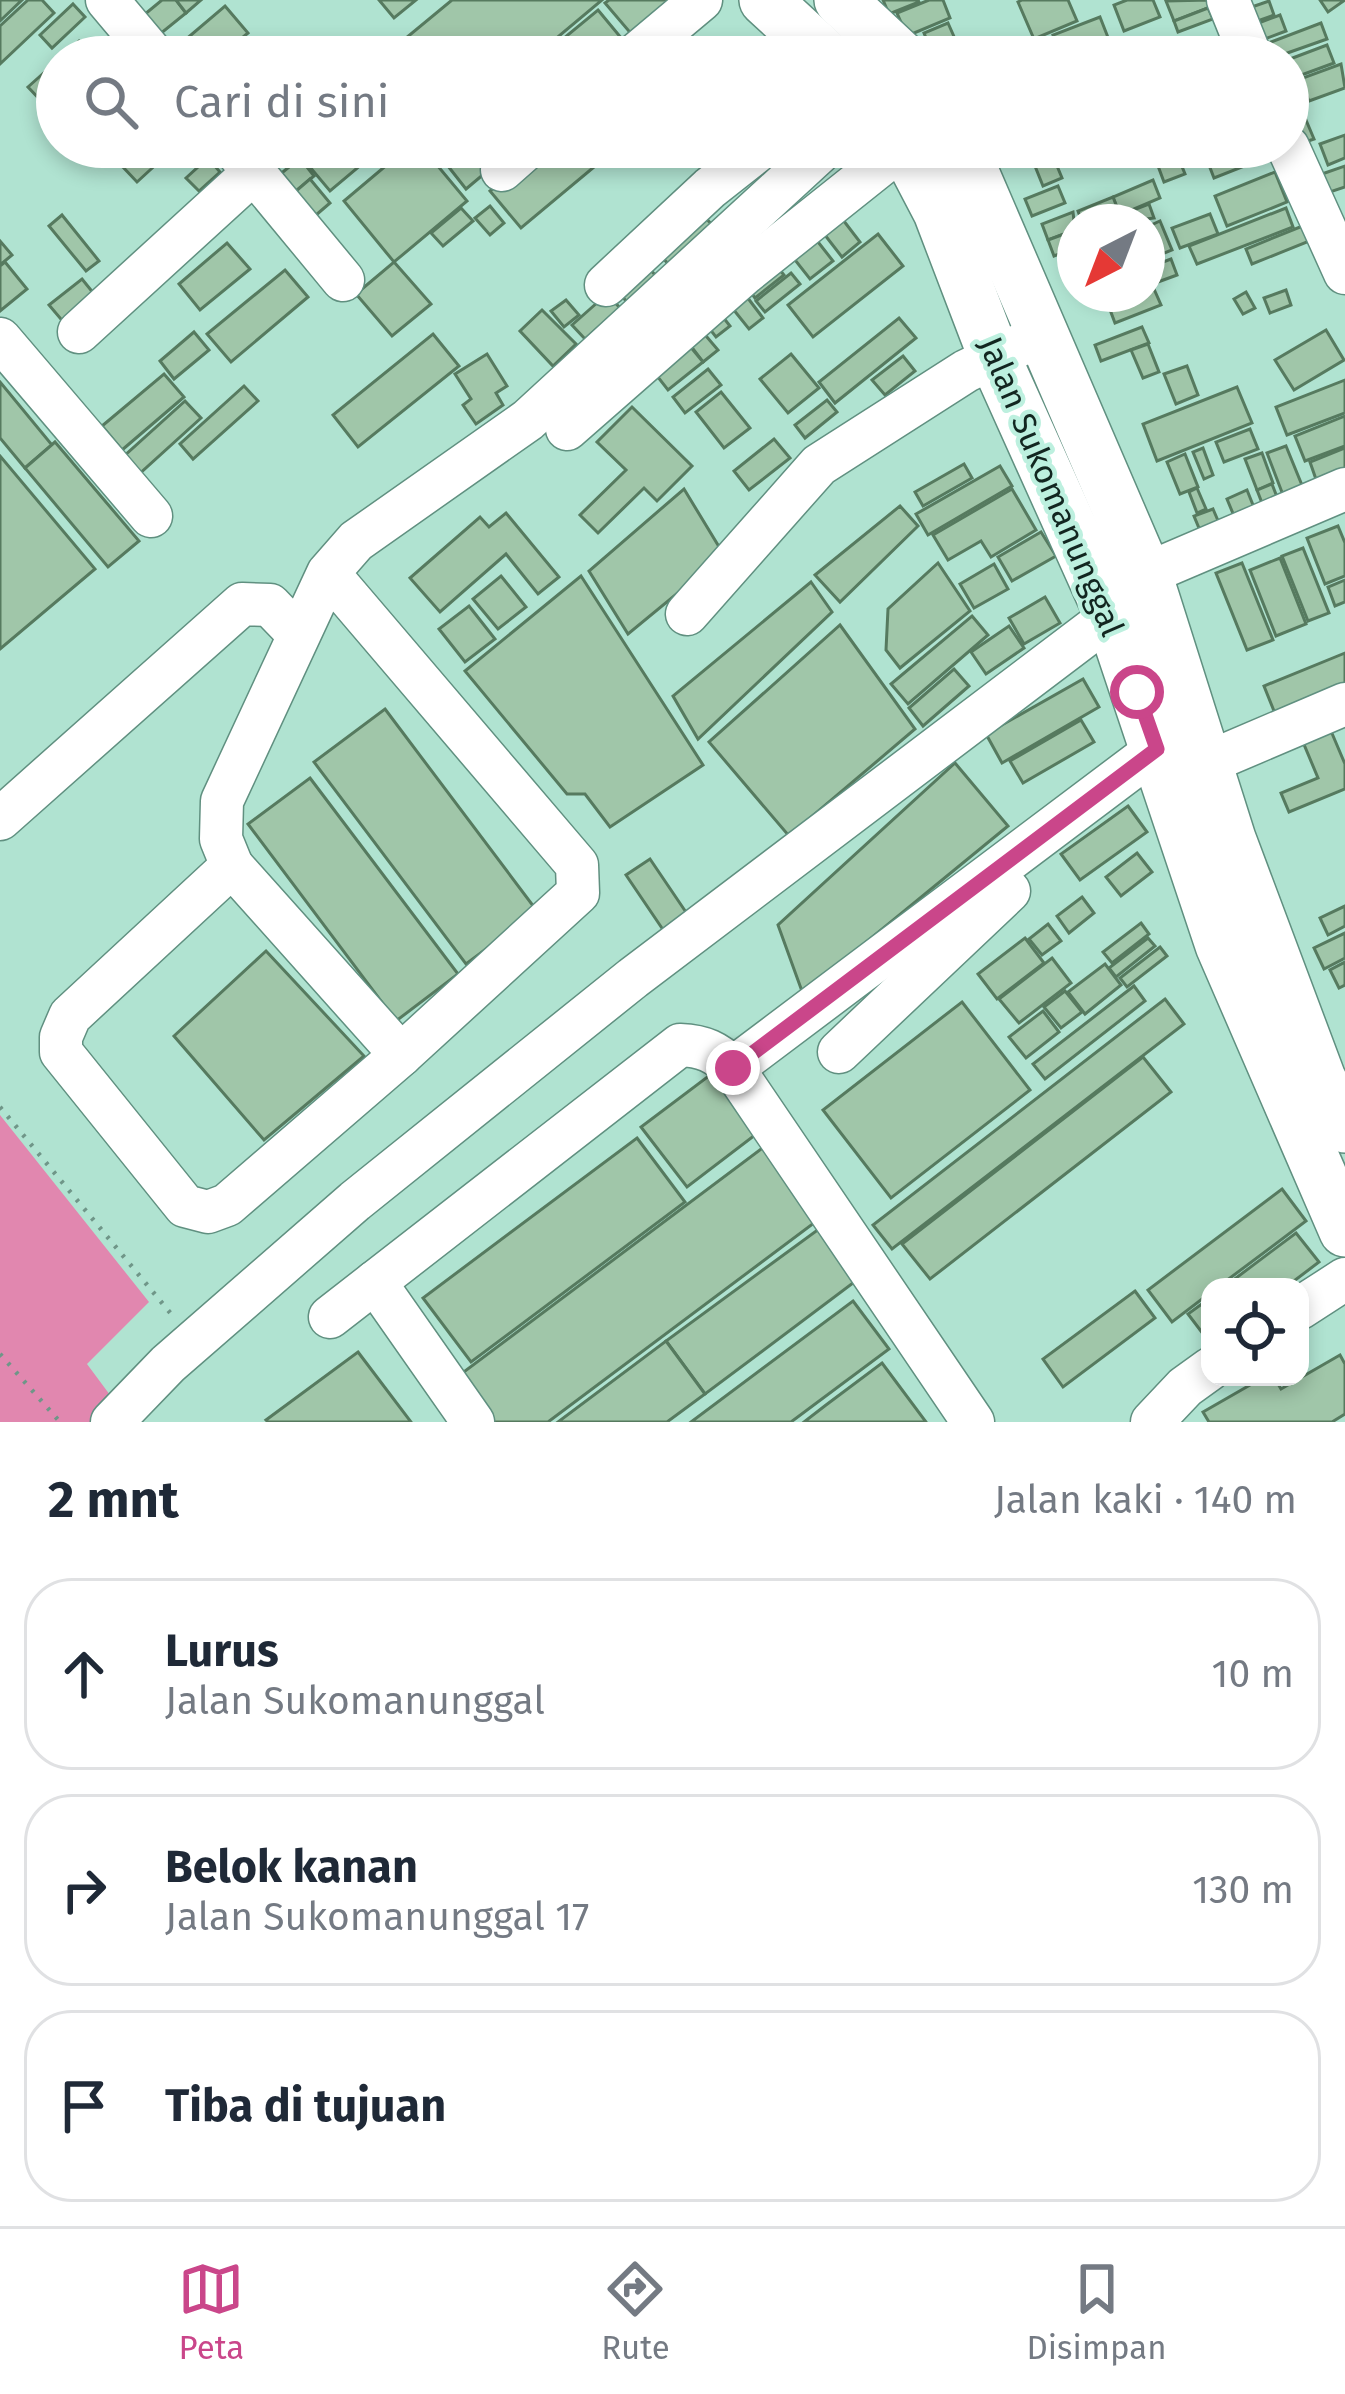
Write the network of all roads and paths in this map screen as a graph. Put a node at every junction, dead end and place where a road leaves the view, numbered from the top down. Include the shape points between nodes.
1 (106, 0) edge
2 (701, 0) edge
3 (765, 0) edge
4 (840, 0) edge
5 (1228, 0) edge
6 (137, 36) edge
7 (658, 36) edge
8 (803, 36) edge
9 (879, 36) edge
10 (1243, 36) edge
11 (234, 168) edge
12 (250, 168) edge
13 (695, 168) edge
14 (735, 168) edge
15 (802, 168) edge
16 (878, 168) edge
17 (915, 168) edge
18 (971, 168) edge
19 (1298, 168) edge
20 (679, 182) dead end
21 (1016, 270) junction
22 (1345, 273) edge
23 (343, 280) dead end
24 (606, 285) dead end
25 (968, 289) junction
26 (79, 332) dead end
27 (1041, 335) junction
28 (0, 339) edge
29 (994, 356) junction
30 (567, 429) dead end
31 (1345, 488) edge
32 (151, 516) dead end
33 (328, 573) junction
34 (1146, 574) junction
35 (687, 614) dead end
36 (1111, 616) junction
37 (297, 633) junction
38 (1345, 704) edge
39 (1178, 764) junction
40 (0, 819) edge
41 (232, 866) junction
42 (1241, 936) junction
43 (839, 1052) dead end
44 (401, 1055) junction
45 (733, 1068) junction
46 (0, 1107) edge
47 (1345, 1127) edge
48 (1345, 1231) edge
49 (1345, 1280) edge
50 (375, 1282) junction
51 (1309, 1302) edge
52 (330, 1317) dead end
53 (194, 1342) junction
54 (0, 1354) edge
55 (1201, 1376) edge
56 (60, 1422) edge
57 (112, 1422) edge
58 (473, 1422) edge
59 (973, 1422) edge
60 (1152, 1422) edge

1 - 6 street
2 - 7 street
3 - 8 main road
4 - 9 main road
5 - 10 street
11 - 26 street
12 - 23 street
13 - 20 street
14 - 24 street
15 - 33 street via 528,420 356,541
16 - 30 street
17 - 25 main road, Jalan Sukomanunggal
18 - 21 main road, Jalan Sukomanunggal
19 - 22 street
21 - 25 main road
21 - 27 main road, Jalan Sukomanunggal
25 - 29 main road, Jalan Sukomanunggal
27 - 29 street
27 - 34 main road, Jalan Sukomanunggal
28 - 32 street
29 - 35 street via 819,465
29 - 36 main road, Jalan Sukomanunggal
31 - 34 street
33 - 37 street
33 - 44 street via 580,878 578,893
34 - 39 main road, Jalan Sukomanunggal
36 - 39 main road, Jalan Sukomanunggal
36 - 53 street via 633,978
37 - 40 street via 270,604 242,604
37 - 41 street via 222,801 221,839
38 - 39 street
39 - 42 main road, Jalan Sukomanunggal
39 - 43 street via 1065,841
39 - 45 street
41 - 44 street
41 - 44 street via 70,1016 61,1036 61,1052 185,1206 208,1212 227,1204
42 - 47 main road, Jalan Sukomanunggal
42 - 48 main road, Jalan Sukomanunggal
45 - 50 street via 717,1053 680,1046
45 - 59 street
46 - 53 path
49 - 51 street
50 - 52 street
50 - 58 street
53 - 57 street
54 - 56 path
55 - 60 street

